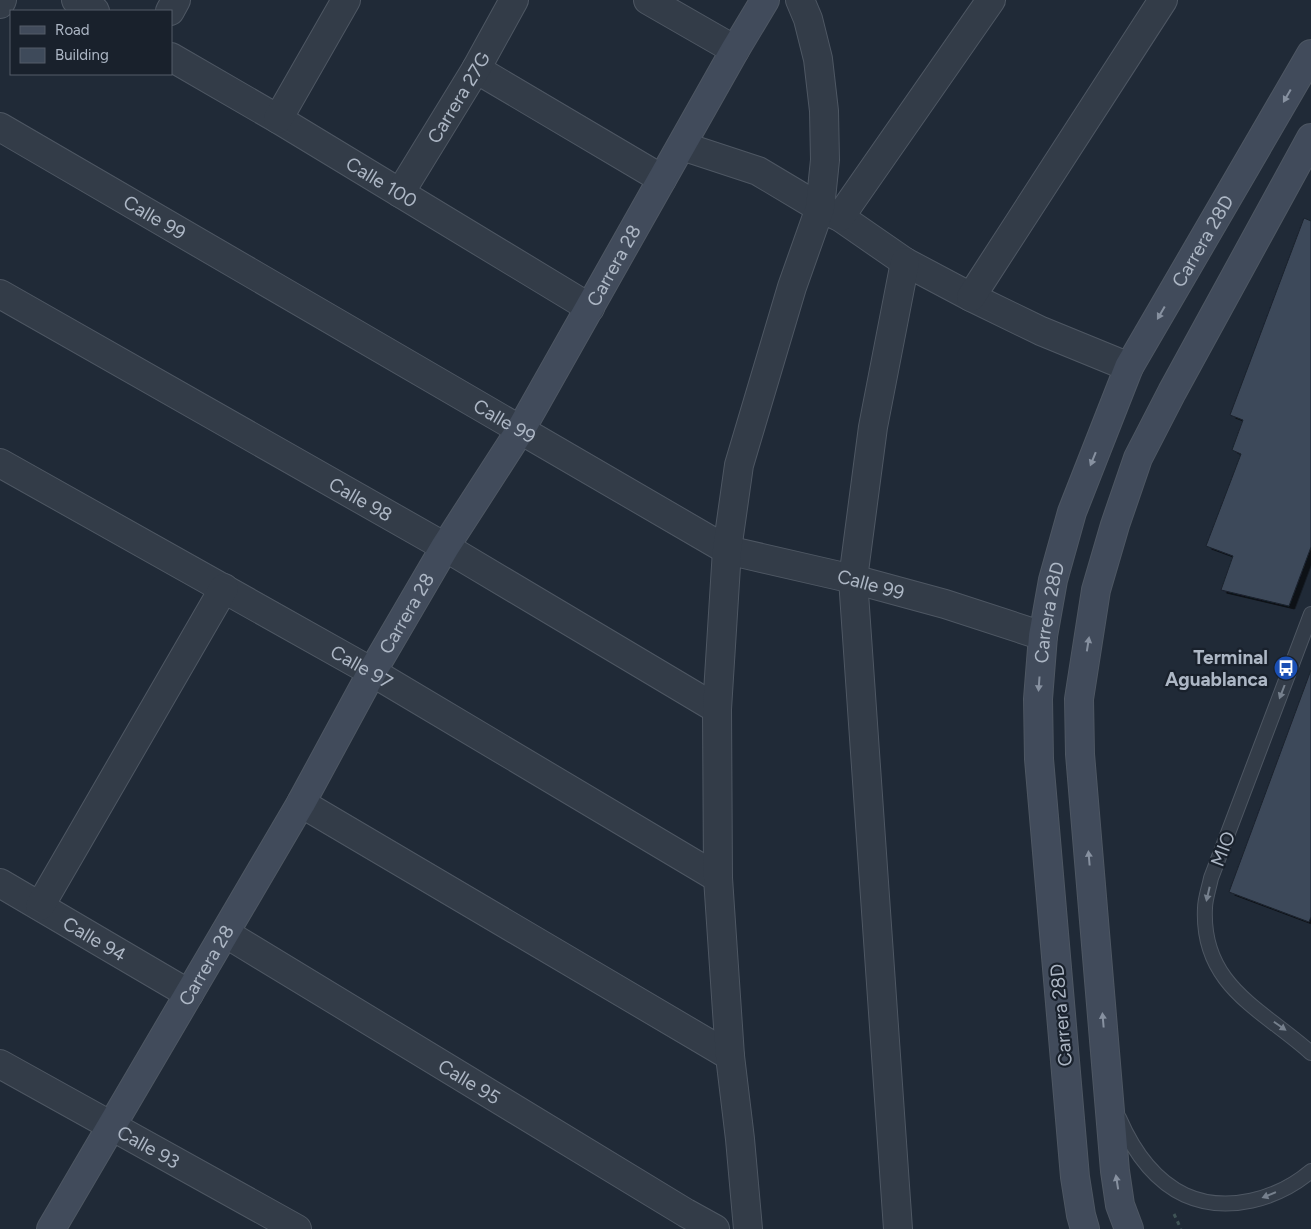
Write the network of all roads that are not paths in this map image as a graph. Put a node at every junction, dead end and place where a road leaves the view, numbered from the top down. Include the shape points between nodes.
1 (2, 0) edge
2 (76, 0) edge
3 (346, 0) edge
4 (514, 0) edge
5 (648, 0) edge
6 (765, 0) edge
7 (800, 0) edge
8 (990, 0) edge
9 (1163, 0) edge
10 (0, 4) edge
11 (93, 10) edge
12 (735, 50) junction
13 (1311, 54) edge
14 (172, 58) edge
15 (476, 69) junction
16 (278, 119) junction
17 (0, 127) edge
18 (1311, 138) edge
19 (682, 146) junction
20 (662, 179) junction
21 (400, 193) junction
22 (830, 212) junction
23 (905, 262) junction
24 (0, 294) edge
25 (971, 297) junction
26 (590, 308) junction
27 (1129, 368) junction
28 (521, 430) junction
29 (0, 462) edge
30 (445, 548) junction
31 (727, 550) junction
32 (853, 579) junction
33 (224, 588) junction
34 (1311, 614) edge
35 (1043, 636) junction
36 (372, 672) junction
37 (717, 709) junction
38 (301, 803) junction
39 (718, 878) junction
40 (0, 883) edge
41 (40, 906) junction
42 (225, 933) junction
43 (189, 994) junction
44 (1311, 1052) edge
45 (730, 1056) junction
46 (0, 1064) edge
47 (1110, 1098) junction
48 (111, 1127) junction
49 (1311, 1170) edge
50 (52, 1229) edge
51 (297, 1229) edge
52 (715, 1229) edge
53 (748, 1229) edge
54 (898, 1229) edge
55 (1086, 1229) edge
56 (1129, 1229) edge

1 - 10 street
2 - 11 street
3 - 16 street
4 - 15 street, Carrera 27G
5 - 12 street
6 - 12 street, Carrera 28
7 - 22 street via 818,59
8 - 22 street
9 - 25 street
12 - 19 street, Carrera 28
13 -> 27 street, Carrera 28D
14 - 16 street, Calle 100
15 - 20 street
15 - 21 street, Carrera 27G
16 - 21 street, Calle 100
17 - 28 street, Calle 99
47 -> 18 street via 1078,699 1096,590 1138,458
19 - 20 street, Carrera 28
19 - 22 street via 758,171
20 - 26 street, Carrera 28
21 - 26 street, Calle 100
22 - 23 street
22 - 31 street via 792,288 739,465
23 - 25 street
23 - 32 street via 874,428
24 - 30 street, Calle 98
25 - 27 street
26 - 28 street, Carrera 28
27 -> 35 street, Carrera 28D via 1072,512 1053,580
28 - 30 street, Carrera 28
28 - 31 street, Calle 99
29 - 33 street, Calle 97
30 - 36 street, Carrera 28
30 - 37 street, Calle 98
31 - 32 street, Calle 99
31 - 37 street
32 - 35 street, Calle 99
32 - 54 street
33 - 36 street, Calle 97
33 - 41 street
34 -> 44 lane, MIO via 1211,878 1205,906 1210,951 1227,983 1247,1003
35 -> 55 street, Carrera 28D via 1038,699 1039,758 1075,1177
36 - 38 street, Carrera 28
36 - 39 street, Calle 97
37 - 39 street
38 - 42 street, Carrera 28
38 - 45 street
39 - 45 street
40 - 41 street, Calle 94
41 - 43 street, Calle 94
42 - 43 street, Carrera 28
42 - 52 street, Calle 95
43 - 48 street, Carrera 28
45 - 53 street
46 - 48 street, Calle 93
49 -> 47 lane via 1288,1187 1263,1198 1236,1204 1185,1195 1163,1181 1144,1160 1128,1138
56 -> 47 street via 1120,1205 1115,1171
48 - 50 street, Carrera 28
48 - 51 street, Calle 93

